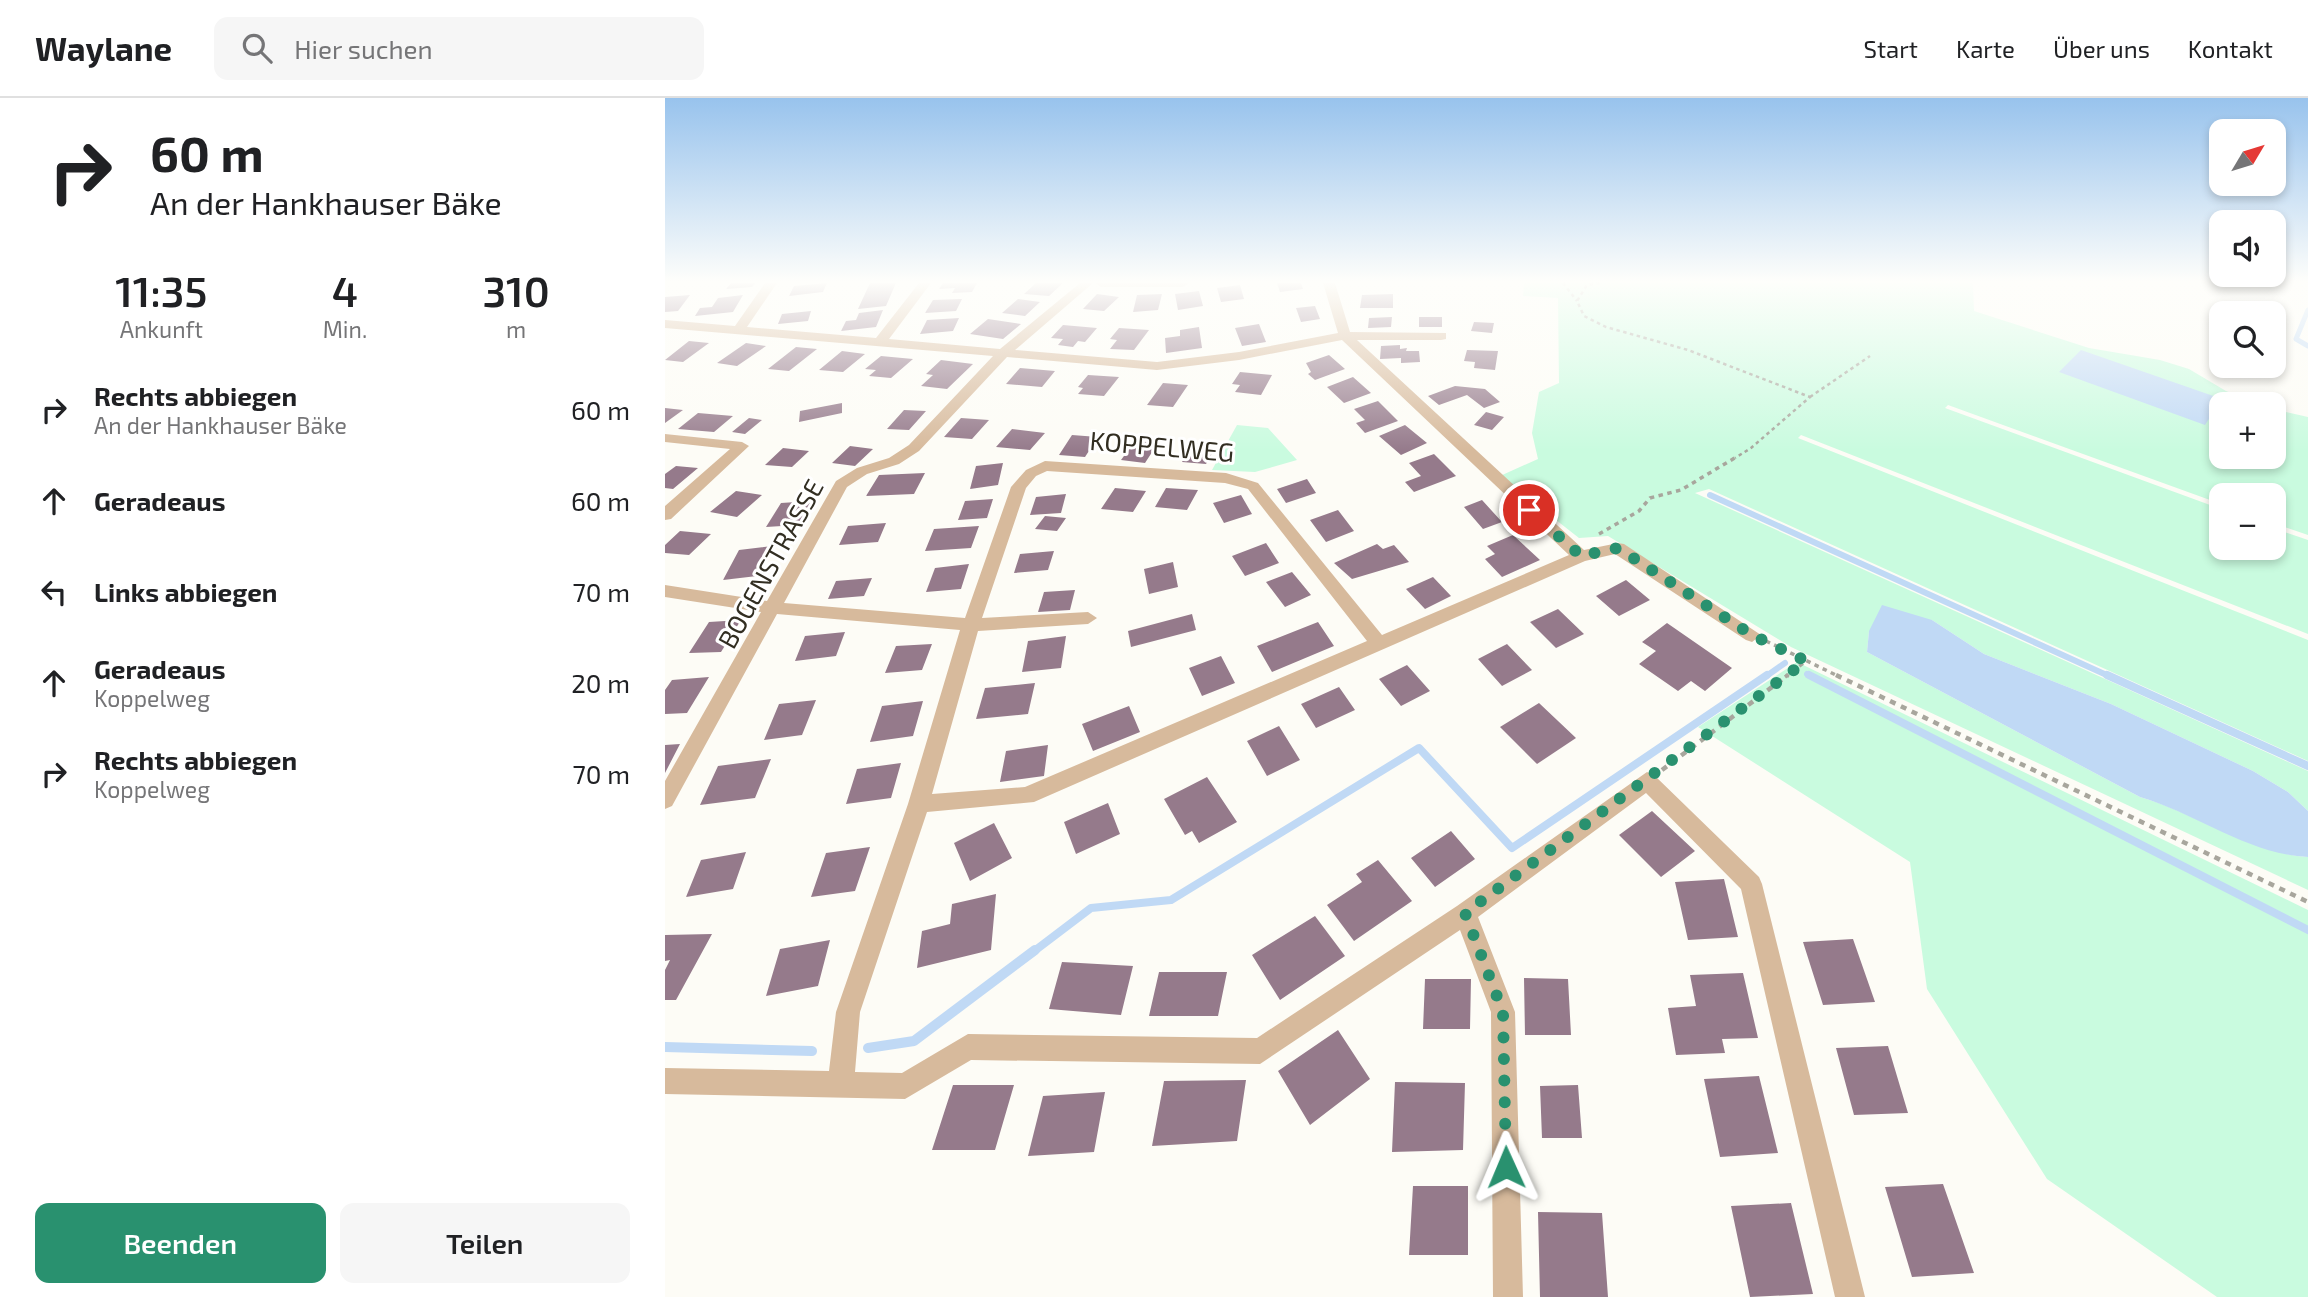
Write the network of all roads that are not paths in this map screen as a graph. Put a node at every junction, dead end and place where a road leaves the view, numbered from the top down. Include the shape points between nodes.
1 (855, 339) edge
2 (1020, 339) edge
3 (1329, 339) edge
4 (1348, 339) edge
5 (881, 341) joint
6 (1004, 352) junction
7 (665, 438) edge
8 (665, 515) edge
9 (1589, 554) junction
10 (665, 591) edge
11 (775, 608) junction
12 (1088, 618) dead end
13 (971, 625) junction
14 (1752, 635) road end
15 (1379, 643) junction
16 (665, 800) edge
17 (919, 804) junction
18 (1465, 913) junction
19 (665, 1081) edge
20 (841, 1083) junction
21 (1508, 1297) edge
22 (1850, 1297) edge

1 - 5 street
2 - 6 street, BOGENSTRASSE
3 - 6 street via 1157,366
4 - 9 street
5 - 6 street
6 - 11 street, BOGENSTRASSE via 914,448 841,484
7 - 8 street via 742,446
9 - 14 street via 1618,548
9 - 15 street
10 - 11 street
11 - 13 street
11 - 16 street, BOGENSTRASSE
12 - 13 street
13 - 15 street, KOPPELWEG via 1019,487 1045,466 1242,480 1253,486
13 - 17 street, KOPPELWEG
15 - 17 street via 1027,796
17 - 20 street, KOPPELWEG via 848,1012
18 - 20 street via 1260,1051 968,1047 905,1086
18 - 21 street via 1503,1012
18 - 22 street via 1647,781 1751,884
19 - 20 street

